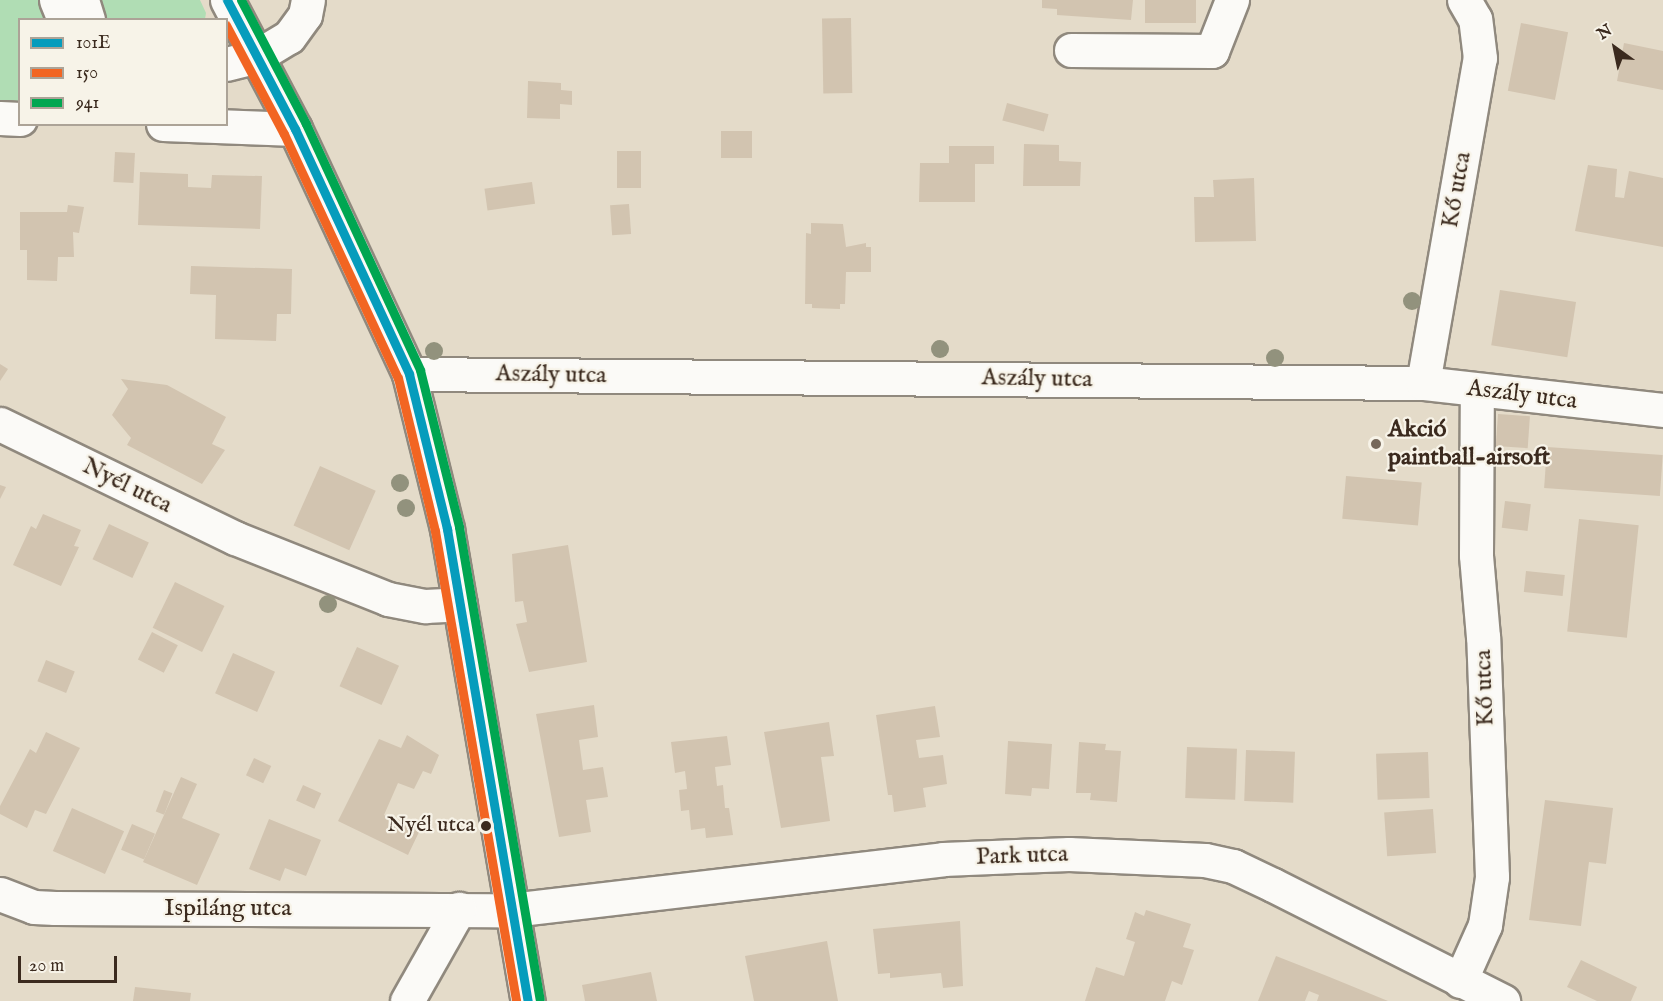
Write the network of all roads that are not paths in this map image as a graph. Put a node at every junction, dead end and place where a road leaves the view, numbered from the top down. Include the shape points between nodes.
1 (56, 0) edge
2 (82, 0) edge
3 (227, 0) edge
4 (308, 0) edge
5 (1232, 0) edge
6 (1464, 0) edge
7 (63, 18) edge
8 (87, 18) edge
9 (1071, 50) dead end
10 (242, 60) edge
11 (0, 118) edge
12 (18, 119) edge
13 (216, 126) edge
14 (295, 129) junction
15 (409, 374) junction
16 (1423, 383) junction
17 (1477, 390) junction
18 (1663, 411) edge
19 (0, 424) edge
20 (460, 604) junction
21 (0, 894) edge
22 (459, 909) junction
23 (511, 910) junction
24 (1460, 981) junction
25 (407, 1001) edge
26 (528, 1001) edge
27 (1503, 1001) edge

1 - 7 street
2 - 8 street
3 - 10 street
4 - 10 street via 305,15 289,37
5 - 9 street via 1212,51
6 - 16 street, Kő utca via 1475,19 1480,58
10 - 14 street
11 - 12 street
13 - 14 street
14 - 15 street
15 - 16 street, Aszály utca
15 - 20 street via 428,442
16 - 17 street, Aszály utca
17 - 18 street, Aszály utca
17 - 24 street, Kő utca via 1476,555 1492,877 1485,925
19 - 20 street, Nyél utca via 235,537 388,599 425,606
20 - 23 street
21 - 22 street, Ispiláng utca via 34,907 55,908
22 - 23 street, Ispiláng utca
22 - 25 street
23 - 24 street, Park utca via 943,859 1069,854 1205,860 1233,866
23 - 26 street
24 - 27 street, Park utca

